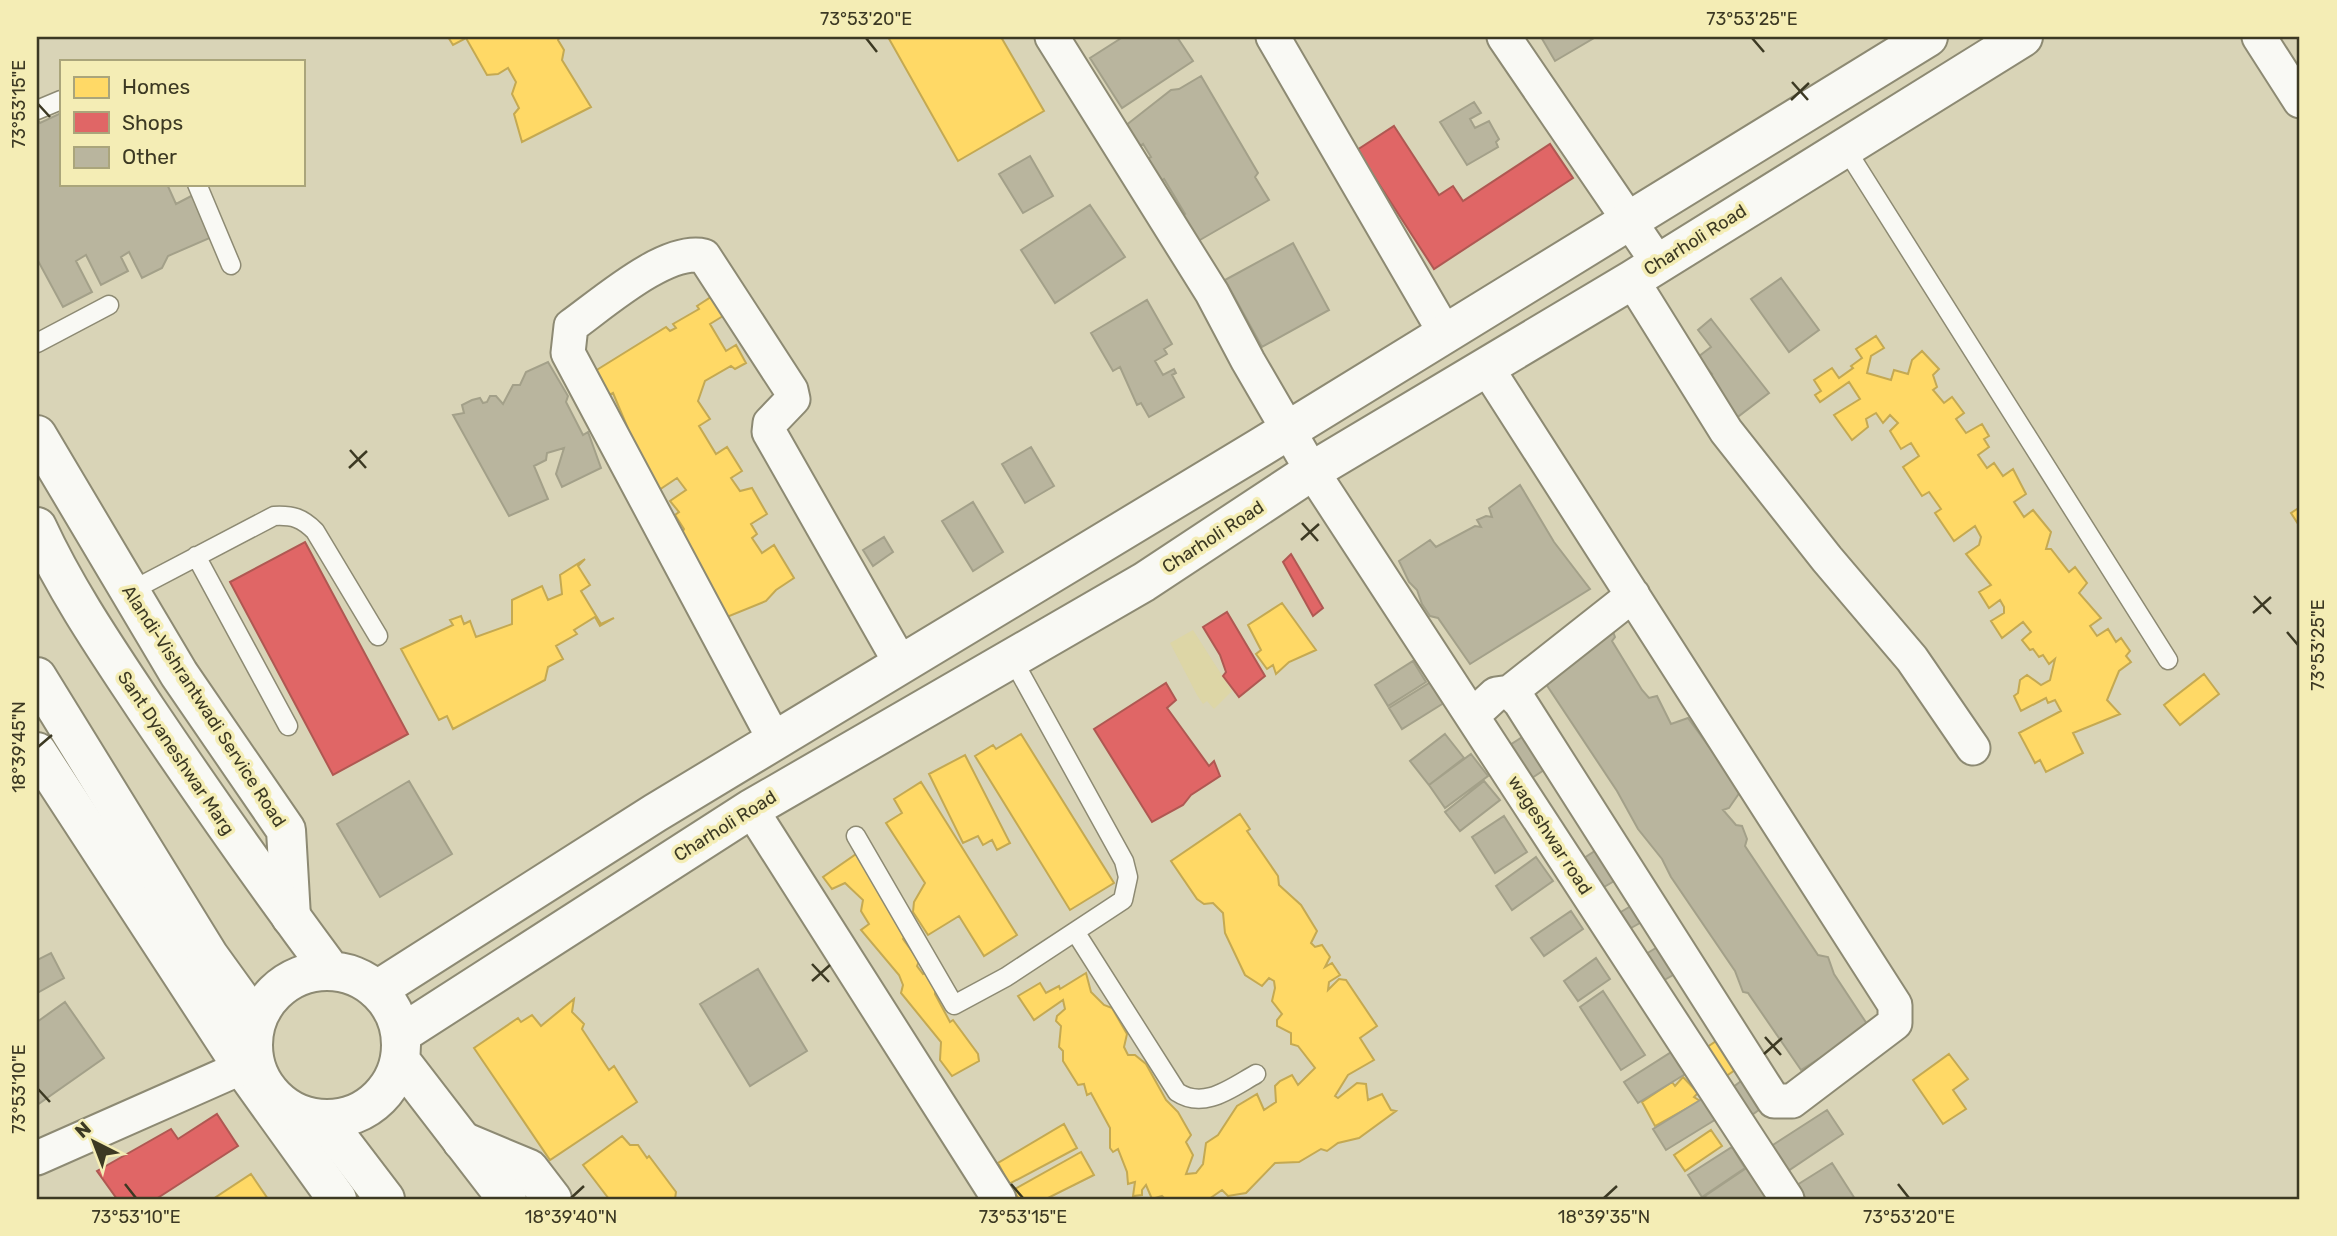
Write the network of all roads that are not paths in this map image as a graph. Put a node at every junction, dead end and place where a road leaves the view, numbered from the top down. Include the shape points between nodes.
1 (1052, 37) edge
2 (1273, 37) edge
3 (1504, 37) edge
4 (1928, 37) edge
5 (2023, 37) edge
6 (2259, 37) edge
7 (60, 100) edge
8 (2300, 100) edge
9 (37, 110) edge
10 (1844, 146) junction
11 (198, 186) edge
12 (1629, 220) junction
13 (231, 265) dead end
14 (1645, 272) junction
15 (109, 305) dead end
16 (1446, 334) junction
17 (37, 343) edge
18 (1488, 368) junction
19 (1287, 429) junction
20 (37, 435) edge
21 (1312, 471) junction
22 (37, 527) edge
23 (196, 556) junction
24 (129, 592) junction
25 (1633, 595) junction
26 (378, 636) dead end
27 (1013, 660) junction
28 (2168, 660) dead end
29 (901, 664) junction
30 (37, 677) edge
31 (1510, 692) junction
32 (1472, 716) junction
33 (288, 726) dead end
34 (774, 739) junction
35 (1973, 747) dead end
36 (37, 752) edge
37 (751, 809) junction
38 (856, 836) dead end
39 (583, 860) junction
40 (607, 901) junction
41 (291, 917) junction
42 (1076, 933) junction
43 (331, 971) junction
44 (377, 990) junction
45 (256, 1021) junction
46 (400, 1047) junction
47 (248, 1065) junction
48 (1256, 1074) dead end
49 (324, 1119) junction
50 (463, 1141) junction
51 (37, 1158) edge
52 (337, 1199) edge
53 (385, 1199) edge
54 (507, 1199) edge
55 (552, 1199) edge
56 (999, 1199) edge
57 (1787, 1199) edge

1 - 19 street, wageshwar road via 1212,293
2 - 16 street
3 - 12 street
4 - 12 street
5 - 10 street, Charholi Road
6 - 8 street
7 - 9 lane
10 - 14 street, Charholi Road
10 - 28 lane
11 - 13 lane
12 - 14 street
12 - 16 street
14 - 18 street, Charholi Road
14 - 35 street via 1726,431 1912,659
15 - 17 lane
16 - 19 street
18 - 21 street, Charholi Road
18 - 25 street
19 - 21 street, wageshwar road
19 - 29 street
20 - 24 street, Alandi-Vishrantwadi Service Road
21 - 27 street, Charholi Road via 1144,582
21 - 32 street, wageshwar road
22 - 41 street, Sant Dyaneshwar Marg via 61,579 221,822
23 - 24 lane
23 - 26 lane via 274,516 303,519 315,531
23 - 33 lane
24 - 41 street, Alandi-Vishrantwadi Service Road via 286,830
25 - 31 street
25 - 31 street via 1895,1005 1895,1023 1792,1101 1774,1101
27 - 37 street, Charholi Road
27 - 42 lane via 1118,849 1128,877 1123,900
29 - 34 street
29 - 34 street via 769,432 770,423 793,399 791,390 704,256 679,256 623,288 572,326 568,353
30 - 45 street via 209,956
31 - 32 street via 1496,694
32 - 57 street, wageshwar road
34 - 39 street
36 - 47 street
37 - 40 street, Charholi Road
37 - 56 street
38 - 42 lane via 954,1005
39 - 40 street
39 - 44 street
40 - 46 street, Charholi Road
41 - 43 street, Sant Dyaneshwar Marg
42 - 48 lane via 1177,1092 1189,1100 1201,1100
43 - 44 street via 356,976
43 - 45 street via 307,973 285,983
44 - 46 street via 393,1010
45 - 47 street
46 - 49 street via 391,1084 374,1103 352,1116
46 - 50 street
47 - 49 street via 283,1106 304,1117
47 - 51 street
47 - 52 street
49 - 53 street
50 - 54 street
50 - 55 street via 529,1169

